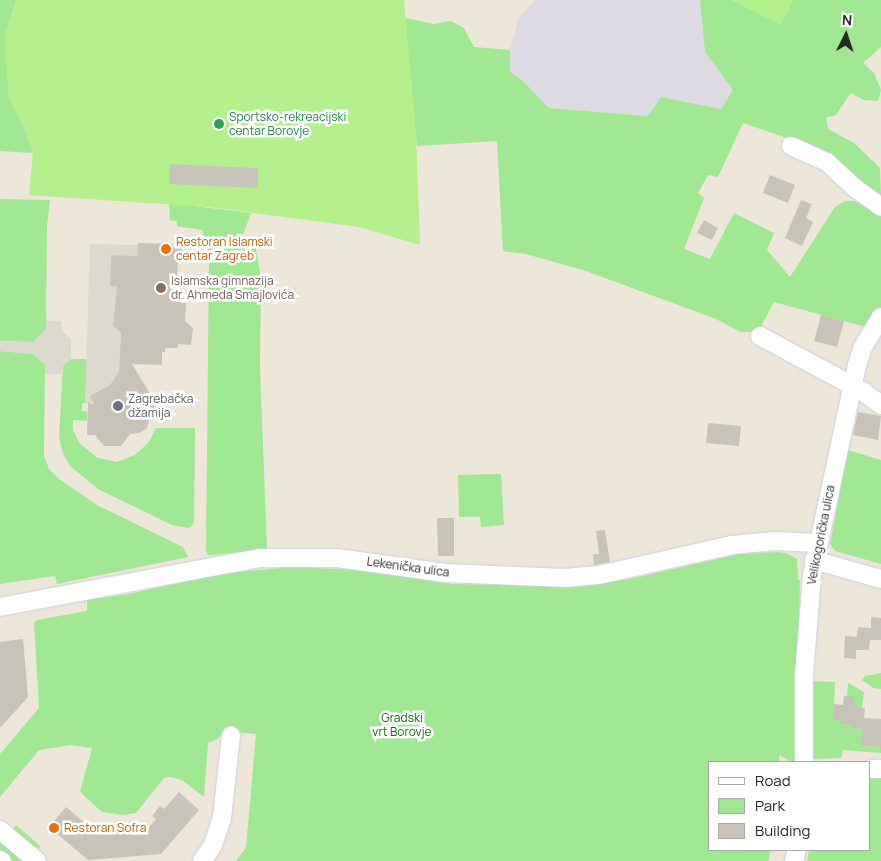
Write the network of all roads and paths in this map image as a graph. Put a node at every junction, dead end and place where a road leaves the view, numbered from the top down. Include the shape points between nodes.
1 (790, 146) dead end
2 (881, 207) edge
3 (881, 317) edge
4 (760, 336) dead end
5 (851, 386) junction
6 (881, 405) edge
7 (816, 551) junction
8 (881, 579) edge
9 (0, 607) edge
10 (232, 735) dead end
11 (804, 761) edge
12 (0, 830) edge
13 (37, 861) edge
14 (202, 861) edge

1 - 2 street via 827,162
3 - 5 street, Velikogorička ulica via 863,347
4 - 5 street
5 - 6 street
5 - 7 street, Velikogorička ulica
7 - 8 street, Lekenička ulica
7 - 9 street, Lekenička ulica via 775,542 732,545 599,575 565,578 445,573 337,558 260,558
7 - 11 street, Velikogorička ulica via 807,622
10 - 14 street via 222,818 213,845
12 - 13 street

